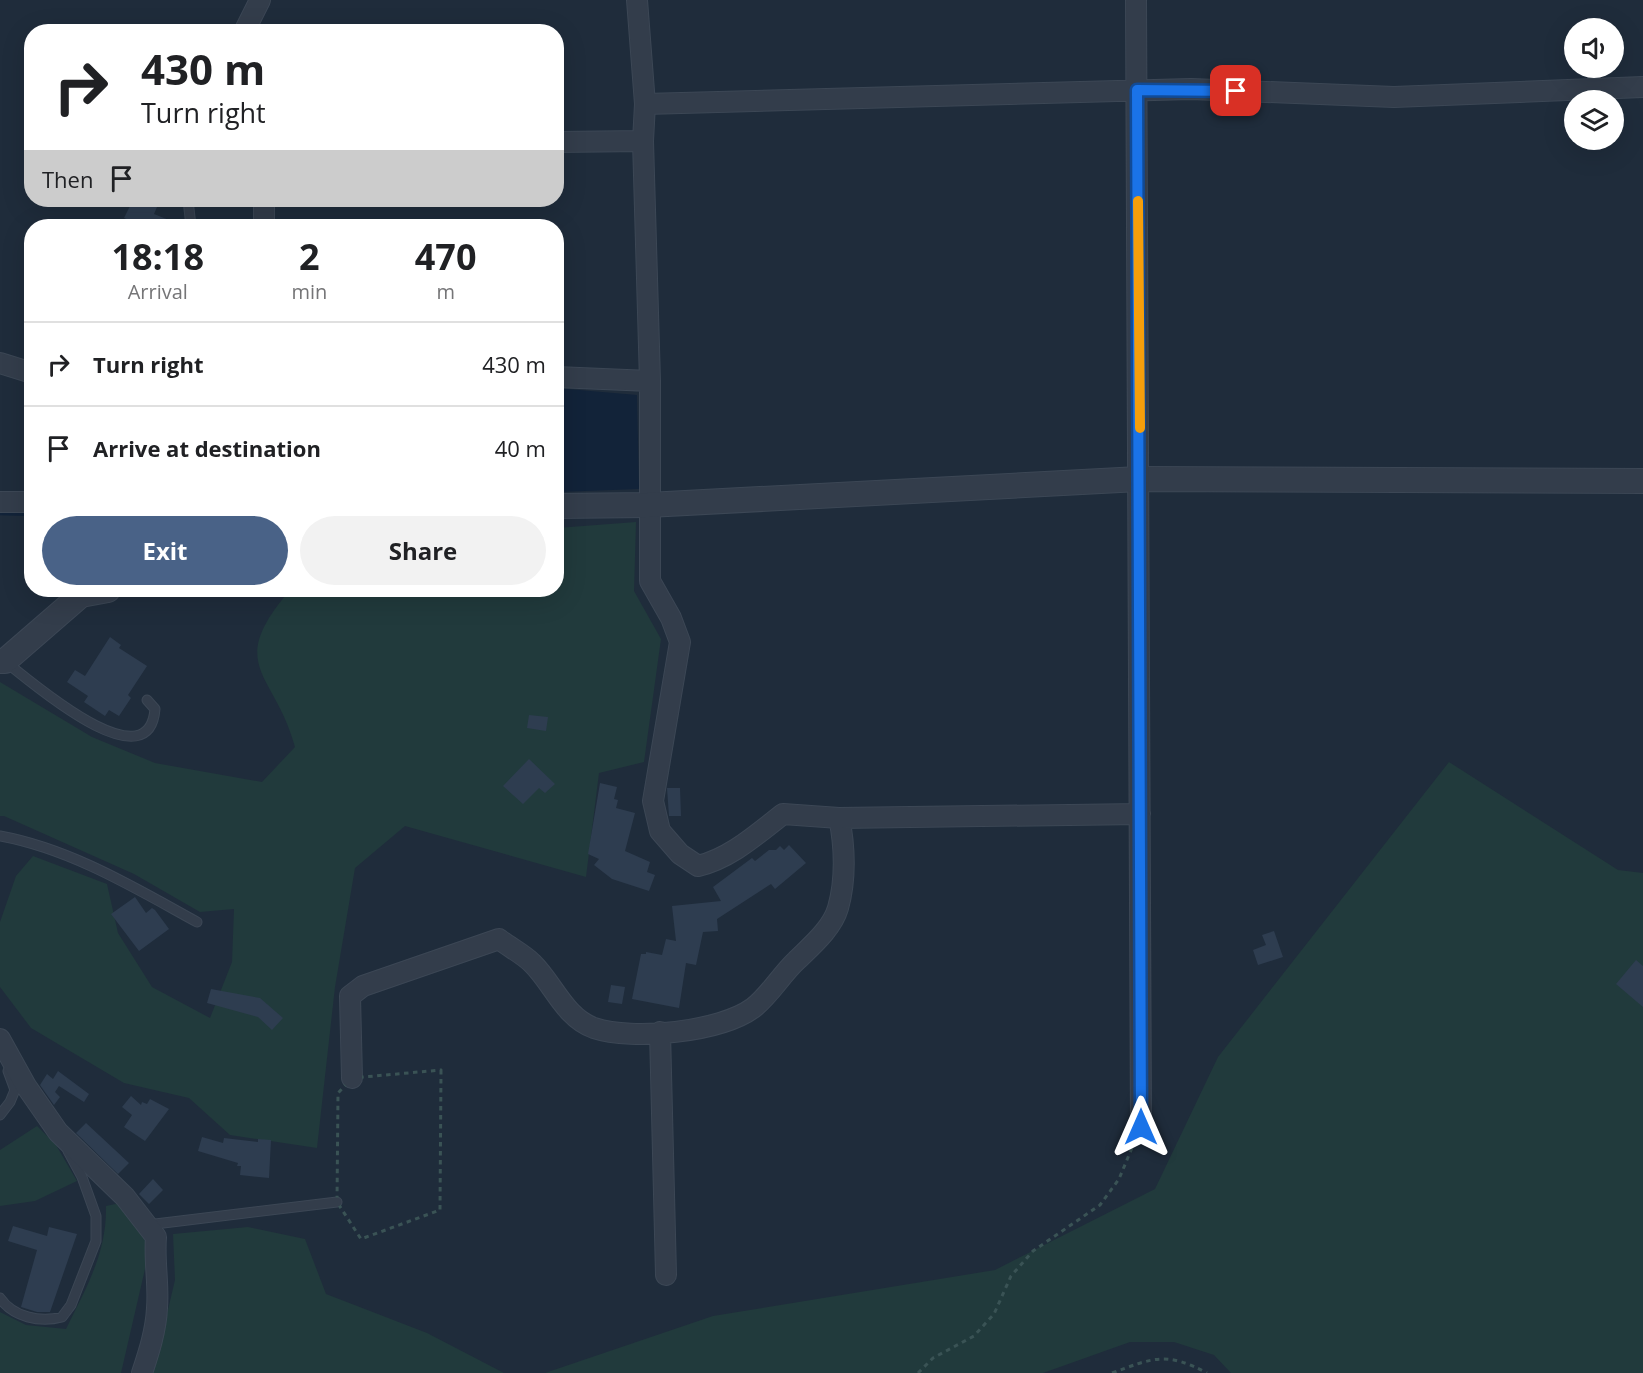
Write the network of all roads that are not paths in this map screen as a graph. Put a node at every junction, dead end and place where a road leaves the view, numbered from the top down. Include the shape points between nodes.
1 (260, 0) edge
2 (637, 0) edge
3 (1136, 0) edge
4 (248, 24) edge
5 (1643, 87) edge
6 (1137, 90) junction
7 (645, 104) junction
8 (643, 141) junction
9 (564, 142) edge
10 (0, 363) edge
11 (24, 370) edge
12 (564, 377) edge
13 (650, 381) junction
14 (1139, 479) junction
15 (1643, 482) edge
16 (0, 502) edge
17 (24, 502) edge
18 (648, 505) junction
19 (564, 506) edge
20 (79, 597) edge
21 (2, 661) edge
22 (147, 700) dead end
23 (1140, 814) junction
24 (839, 818) junction
25 (0, 836) edge
26 (197, 922) dead end
27 (660, 1032) junction
28 (4, 1045) edge
29 (352, 1078) road end
30 (0, 1115) edge
31 (1141, 1127) road end
32 (58, 1132) junction
33 (337, 1202) road end
34 (147, 1225) junction
35 (666, 1275) dead end
36 (0, 1298) edge
37 (142, 1373) edge

1 - 4 street
2 - 7 street
3 - 6 street
5 - 6 street via 1394,97
6 - 7 street
6 - 14 street
7 - 8 street
8 - 9 street
8 - 13 street
10 - 11 street
12 - 13 street
13 - 18 street
14 - 15 street
14 - 18 street
14 - 23 street
16 - 17 street
18 - 19 street
18 - 24 street via 650,581 680,642 653,801 660,831 680,854 698,866 716,862 783,814
20 - 21 street
21 - 22 lane via 74,716 120,735 147,732 154,722 155,709
23 - 24 street
23 - 31 street
24 - 27 street via 845,844 838,910 819,938 754,1007 728,1022 698,1030
25 - 26 lane via 51,850 129,883
27 - 29 street via 594,1028 572,1014 532,962 499,939 363,986 350,996
27 - 35 street
28 - 30 lane via 6,1066 15,1090
28 - 32 street
32 - 34 street via 125,1197
32 - 36 lane via 82,1177 96,1216 96,1241 71,1305 62,1317 45,1322 15,1312
33 - 34 lane
34 - 37 street via 156,1237 158,1307

